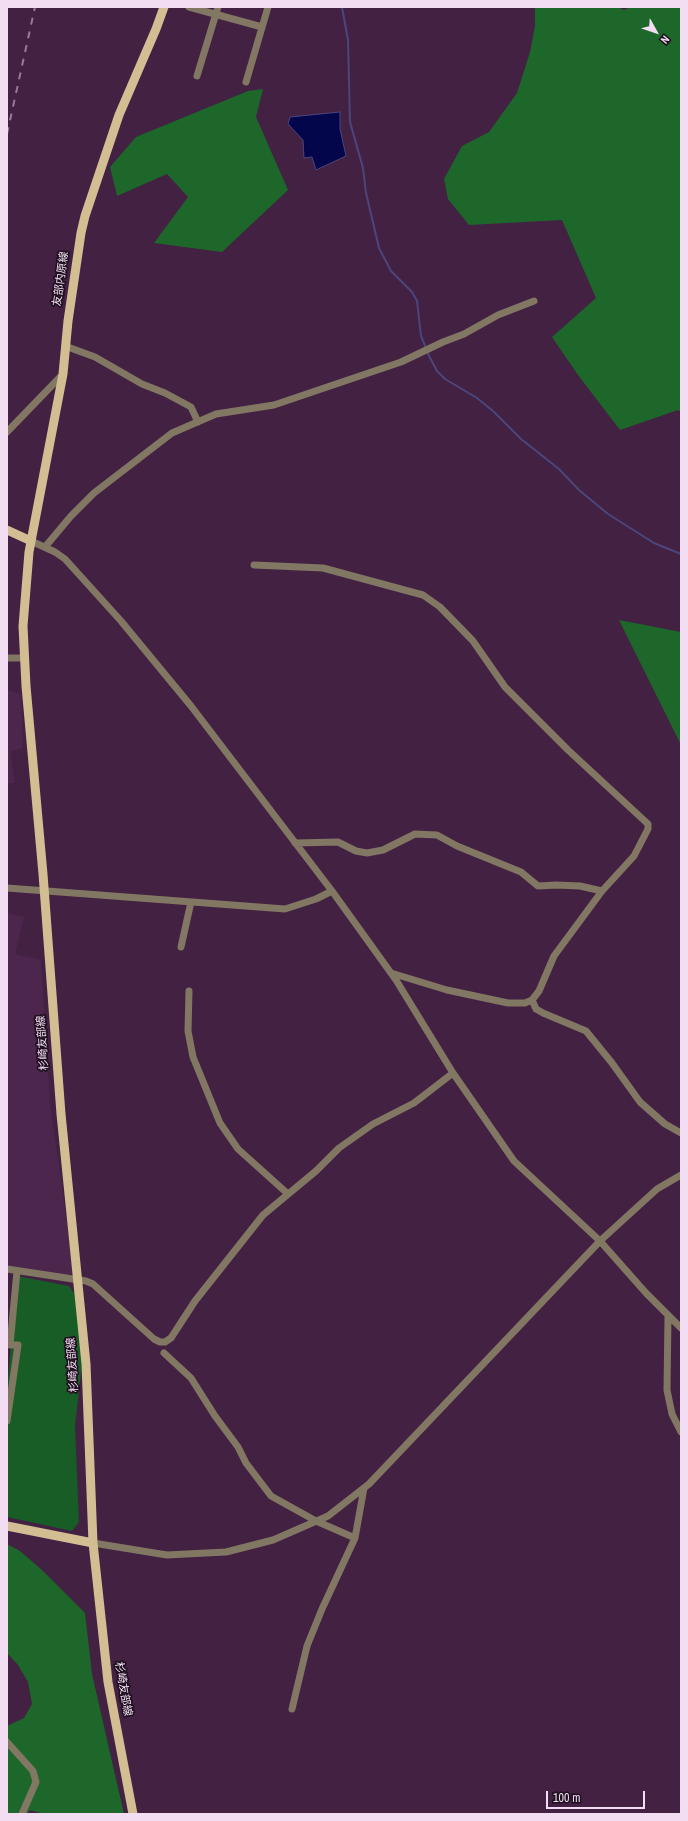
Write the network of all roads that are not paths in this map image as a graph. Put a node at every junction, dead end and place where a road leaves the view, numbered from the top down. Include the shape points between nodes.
1 (164, 7) edge
2 (189, 7) edge
3 (268, 7) edge
4 (217, 11) edge
5 (262, 27) junction
6 (197, 76) dead end
7 (246, 82) dead end
8 (534, 301) dead end
9 (65, 346) junction
10 (63, 374) junction
11 (198, 422) junction
12 (7, 432) edge
13 (7, 530) edge
14 (31, 541) junction
15 (46, 548) junction
16 (254, 564) dead end
17 (7, 658) edge
18 (24, 658) junction
19 (295, 843) junction
20 (7, 888) edge
21 (44, 891) junction
22 (332, 891) junction
23 (602, 891) junction
24 (191, 902) junction
25 (181, 947) dead end
26 (391, 973) junction
27 (189, 991) dead end
28 (532, 1000) junction
29 (452, 1073) junction
30 (681, 1133) edge
31 (681, 1175) edge
32 (288, 1194) junction
33 (600, 1241) junction
34 (7, 1269) edge
35 (17, 1271) junction
36 (78, 1280) junction
37 (668, 1316) junction
38 (681, 1328) edge
39 (164, 1353) dead end
40 (7, 1421) edge
41 (681, 1432) edge
42 (364, 1488) junction
43 (316, 1521) junction
44 (7, 1526) edge
45 (355, 1538) junction
46 (92, 1543) junction
47 (292, 1709) dead end
48 (7, 1742) edge
49 (22, 1814) edge
50 (133, 1814) edge

1 - 9 main road, 友部内原線 via 119,115 85,216
2 - 4 street
3 - 5 street
4 - 5 street
4 - 6 street
5 - 7 street
8 - 11 street via 498,315 464,334 401,362 274,404 216,414
9 - 10 main road, 友部内原線
9 - 11 street via 95,357 142,384 191,407
10 - 12 street
10 - 14 main road, 友部内原線
11 - 15 street via 172,433 94,493 71,516
13 - 14 main road
14 - 15 street
14 - 18 main road, 杉崎友部線 via 23,626
15 - 19 street via 65,559 121,620 191,706
16 - 23 street via 323,568 423,595 440,607 473,641 505,687 648,824 648,829 634,856
17 - 18 street
18 - 21 main road, 杉崎友部線
19 - 22 street
19 - 23 street via 338,842 356,851 367,853 382,850 416,834 437,834 457,846 521,872 538,886 580,886
20 - 21 street
21 - 24 street
21 - 36 main road, 杉崎友部線 via 61,1114
22 - 24 street via 285,909
22 - 26 street
23 - 28 street via 554,956 539,991
24 - 25 street
26 - 28 street via 447,990 508,1003 525,1004
26 - 29 street
27 - 32 street via 188,1031 193,1057 220,1123 238,1149
28 - 30 street via 536,1009 586,1031 640,1102 665,1124
29 - 32 street via 414,1103 373,1124 339,1148
29 - 33 street via 514,1162
31 - 33 street via 657,1189
32 - 36 street via 263,1215 195,1300 171,1338 165,1342 154,1339 93,1284
33 - 37 street
33 - 42 street
34 - 35 street
35 - 36 street
35 - 40 street via 10,1345 18,1345
36 - 46 main road, 杉崎友部線 via 86,1364
37 - 38 street
37 - 41 street via 667,1390 672,1414
39 - 43 street via 191,1378 238,1447 246,1464 271,1496
42 - 43 street via 328,1516
42 - 45 street
43 - 45 street
43 - 46 street via 273,1540 226,1552 167,1555
44 - 46 main road
45 - 47 street via 307,1646
46 - 50 main road, 杉崎友部線 via 108,1682
48 - 49 street via 33,1771 36,1782

